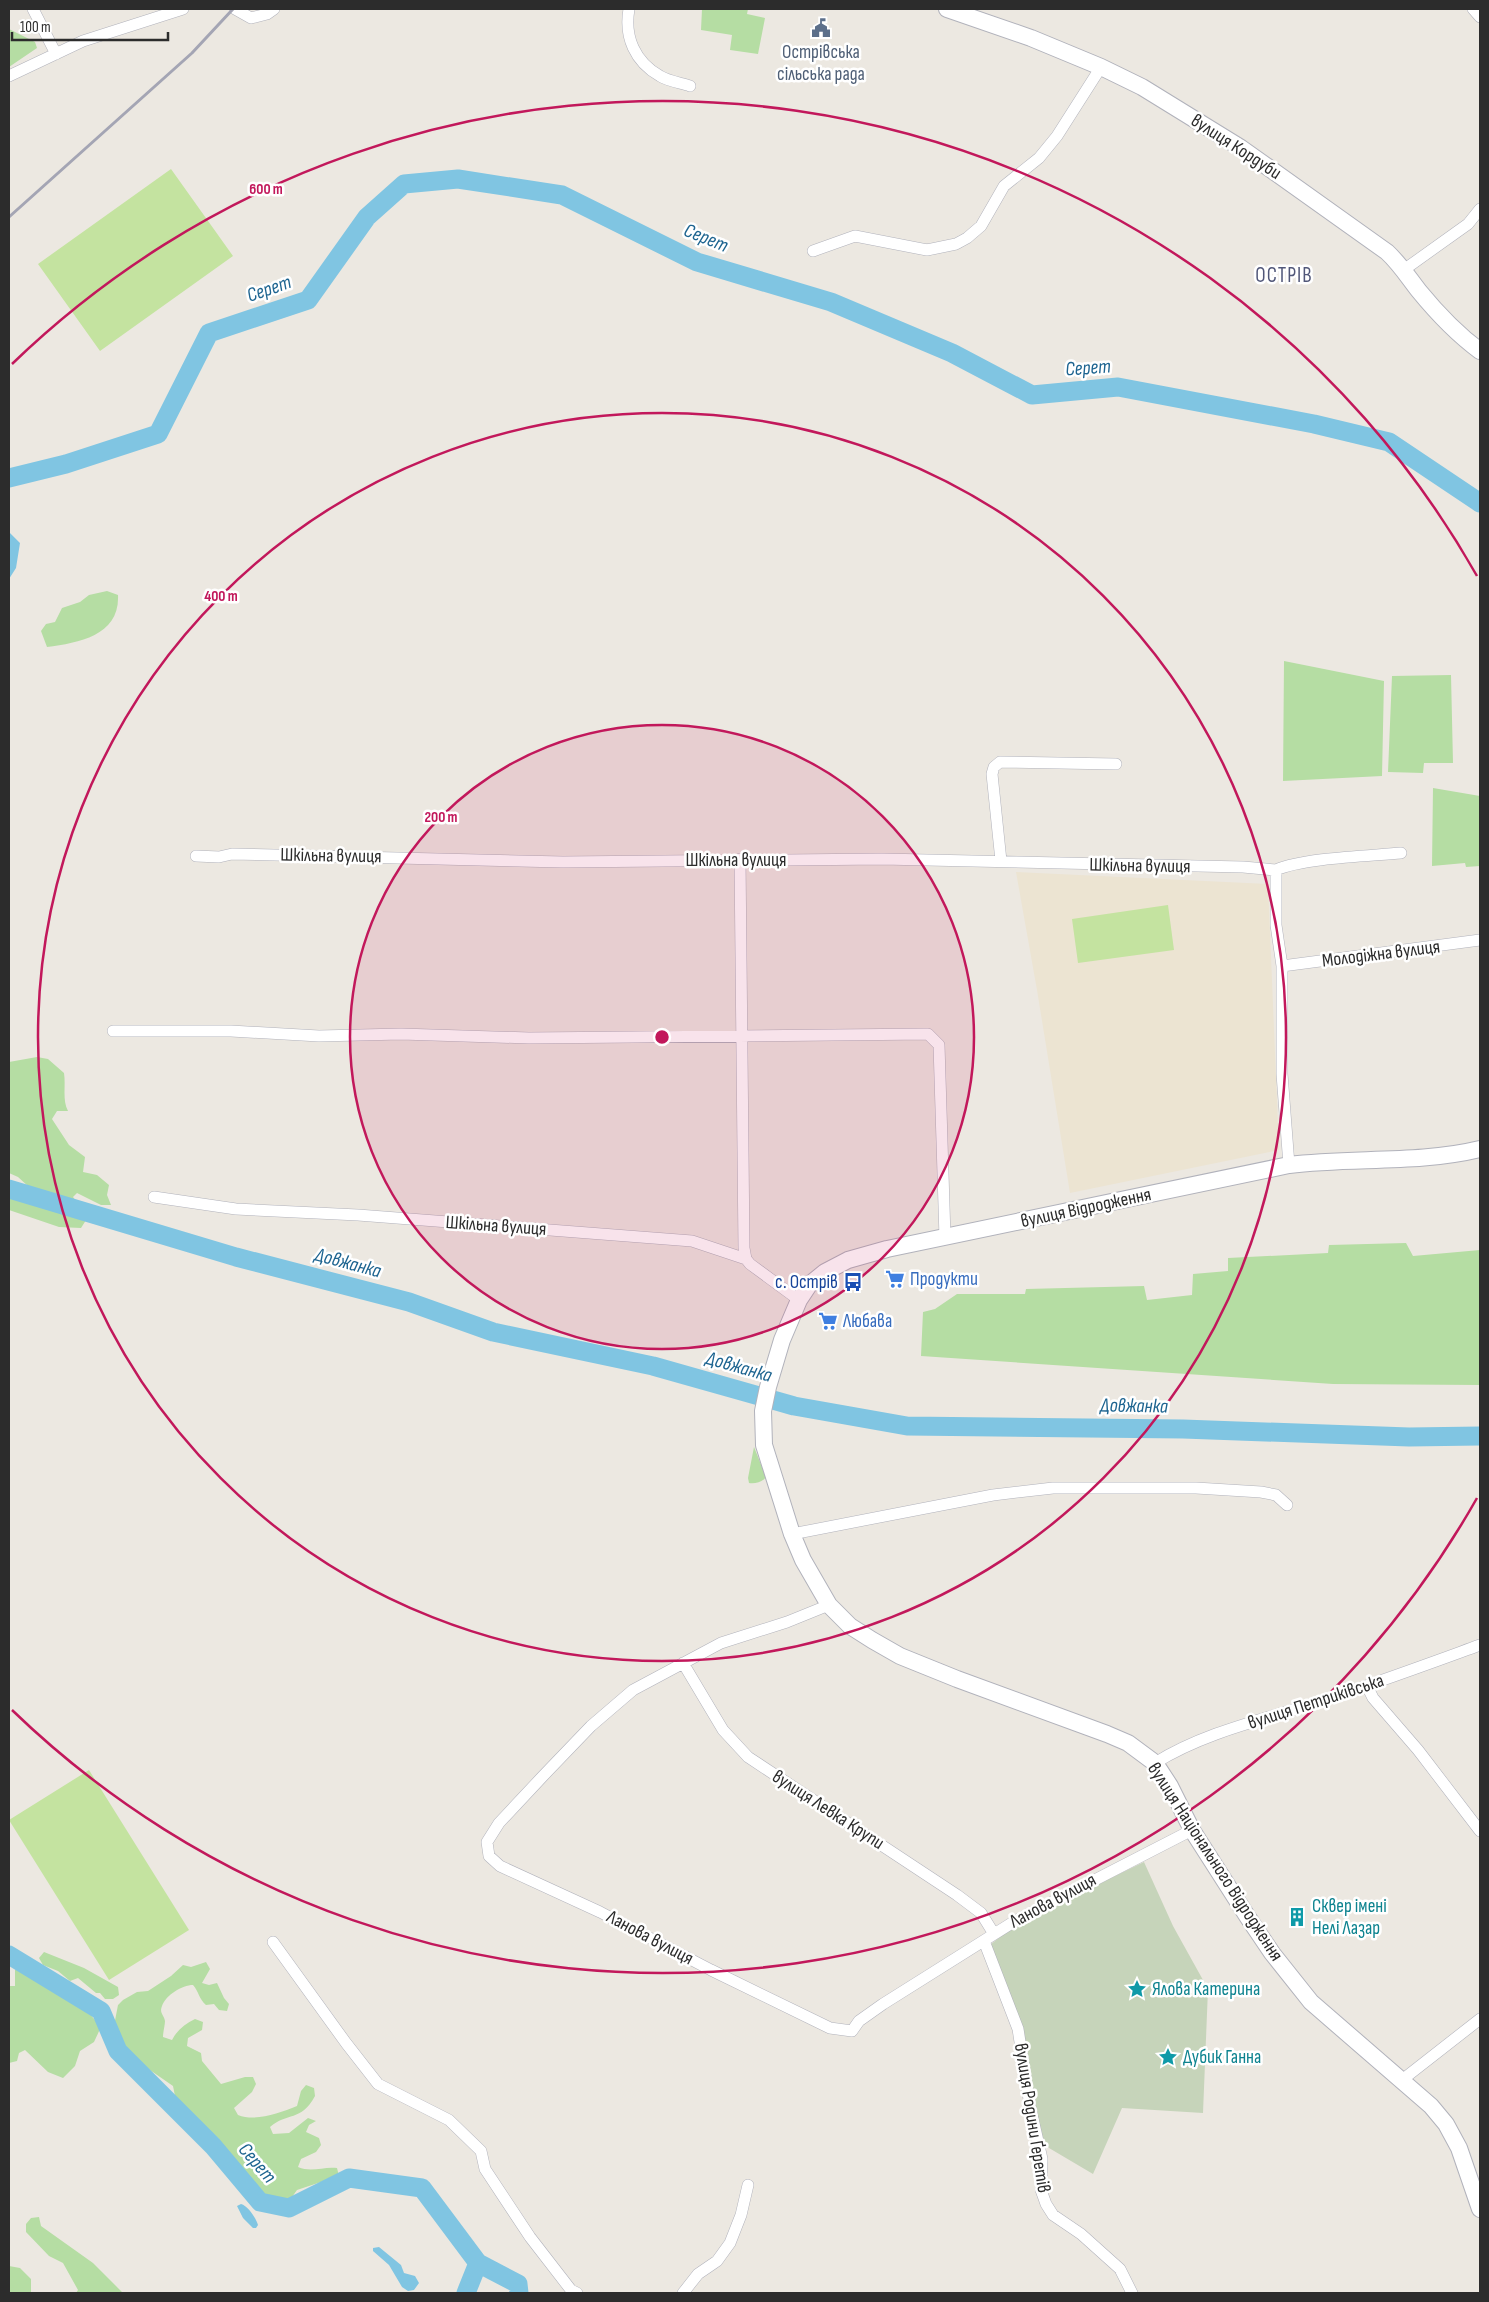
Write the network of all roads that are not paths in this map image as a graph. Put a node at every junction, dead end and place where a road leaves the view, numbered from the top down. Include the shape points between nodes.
1 (33, 9) edge
2 (183, 9) edge
3 (235, 9) edge
4 (274, 9) edge
5 (629, 9) edge
6 (947, 9) edge
7 (1473, 9) edge
8 (1480, 16) edge
9 (56, 54) junction
10 (1100, 67) junction
11 (9, 76) edge
12 (690, 86) dead end
13 (1480, 209) edge
14 (813, 251) dead end
15 (1405, 269) junction
16 (1480, 351) edge
17 (1116, 764) dead end
18 (1401, 853) dead end
19 (196, 856) dead end
20 (740, 859) junction
21 (1001, 861) junction
22 (1276, 870) junction
23 (1480, 940) edge
24 (1282, 966) junction
25 (113, 1031) dead end
26 (743, 1036) junction
27 (1480, 1149) edge
28 (1289, 1165) junction
29 (154, 1197) dead end
30 (945, 1238) junction
31 (746, 1259) junction
32 (799, 1300) junction
33 (1287, 1505) dead end
34 (792, 1534) junction
35 (829, 1605) junction
36 (1480, 1645) edge
37 (683, 1663) junction
38 (1367, 1686) junction
39 (1155, 1763) junction
40 (1192, 1830) junction
41 (1480, 1831) edge
42 (994, 1934) junction
43 (984, 1941) junction
44 (273, 1942) dead end
45 (1480, 2019) edge
46 (1402, 2080) junction
47 (748, 2185) dead end
48 (1480, 2209) edge
49 (577, 2293) edge
50 (684, 2293) edge
51 (1132, 2293) edge

1 - 9 street
2 - 9 street via 83,41
3 - 4 street via 251,18
5 - 12 street via 628,32 632,48 661,77
6 - 10 street, вулиця Кордуби via 1031,38
7 - 8 street
9 - 11 street
10 - 14 street via 1057,136 1039,158 1004,186 981,226 967,238 956,244 927,250 855,236
10 - 15 street, вулиця Кордуби via 1142,87 1241,148 1362,232
13 - 15 street via 1468,224
15 - 16 street, вулиця Кордуби via 1418,290 1439,313
17 - 21 street via 1000,762 994,767 992,774
18 - 22 street, Шкільна вулиця
19 - 20 street, Шкільна вулиця via 232,854 563,862
20 - 21 street, Шкільна вулиця
20 - 26 street
21 - 22 street, Шкільна вулиця
22 - 24 street via 1276,925
23 - 24 street, Молодіжна вулиця
24 - 28 street via 1282,1074
25 - 26 street via 231,1031 362,1037 401,1034 529,1038
26 - 30 street via 928,1034 935,1039 939,1045
26 - 31 street
27 - 28 street, вулиця Відродження via 1455,1155
28 - 30 street, вулиця Відродження
29 - 31 street, Шкільна вулиця via 236,1209 358,1215 692,1241
30 - 32 street, вулиця Відродження via 848,1260 809,1285
31 - 32 street
32 - 34 street, вулиця Відродження via 782,1340 763,1411 764,1445
33 - 34 street via 1276,1495 1252,1492 1196,1488 1053,1488 993,1495
34 - 35 street, вулиця Національного Відродження
35 - 37 street, Ланова вулиця via 721,1643
35 - 39 street, вулиця Національного Відродження via 850,1626 900,1656 1107,1734 1128,1743
36 - 38 street, вулиця Петриківська
37 - 42 street, вулиця Левка Крупи via 722,1730 748,1758 957,1894 981,1913
37 - 43 street, Ланова вулиця via 632,1690 591,1726 499,1823 487,1842 489,1856 500,1866 600,1912 830,2028 852,2031 859,2021 883,2004
38 - 39 street, вулиця Петриківська via 1220,1733
38 - 41 street via 1373,1698
39 - 40 street, вулиця Національного Відродження
40 - 42 street, Ланова вулиця via 1091,1880
40 - 46 street, вулиця Національного Відродження via 1299,1989 1330,2020
42 - 43 street, Ланова вулиця
43 - 51 street, вулиця Родини Ґеретів via 1018,2029 1042,2159 1041,2190 1046,2204 1053,2215 1081,2234 1120,2269
44 - 49 street via 378,2084 449,2120 481,2152 485,2169 530,2237 571,2290
45 - 46 street
46 - 48 street, вулиця Національного Відродження via 1446,2124 1459,2148
47 - 50 street via 730,2243 717,2261 698,2274

